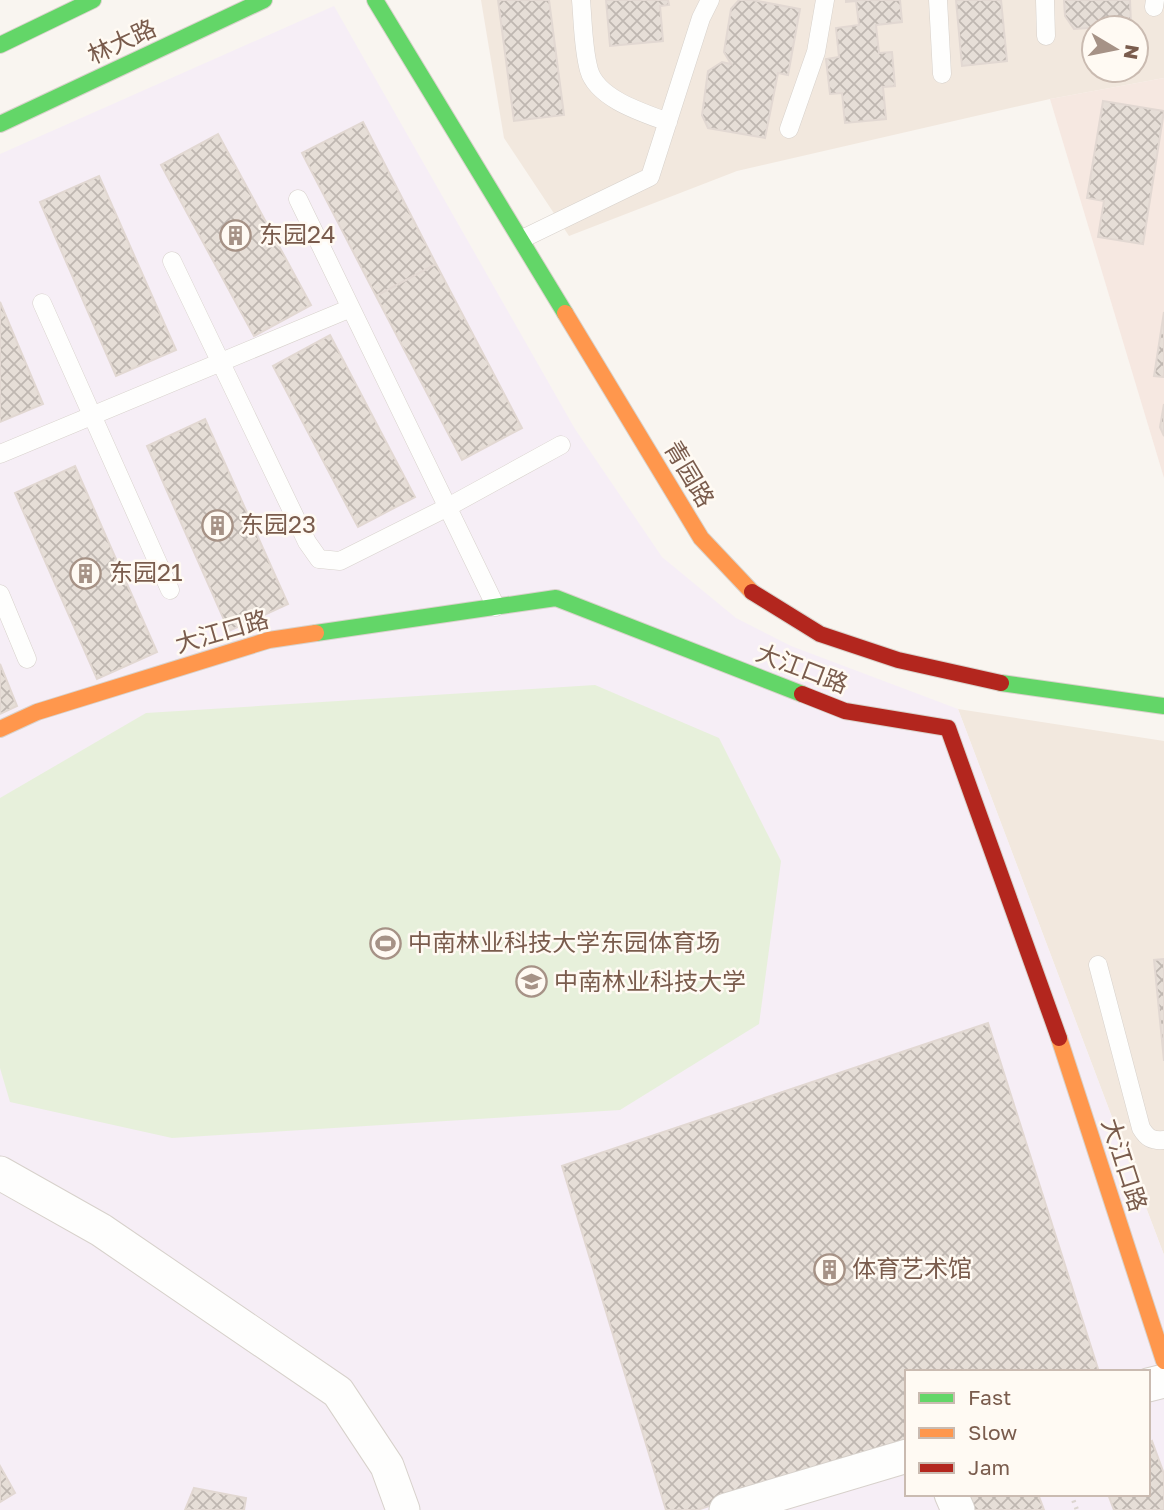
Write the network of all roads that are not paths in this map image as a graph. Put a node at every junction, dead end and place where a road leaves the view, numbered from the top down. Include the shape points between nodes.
1 (93, 0) edge
2 (264, 0) edge
3 (375, 0) edge
4 (581, 0) edge
5 (710, 0) edge
6 (825, 0) edge
7 (938, 0) edge
8 (1045, 0) edge
9 (1046, 36) dead end
10 (0, 45) edge
11 (942, 74) dead end
12 (668, 122) junction
13 (0, 124) edge
14 (789, 129) dead end
15 (298, 200) dead end
16 (522, 239) junction
17 (172, 261) dead end
18 (42, 303) dead end
19 (351, 308) junction
20 (220, 362) junction
21 (92, 416) junction
22 (561, 445) dead end
23 (0, 454) edge
24 (448, 507) junction
25 (170, 590) dead end
26 (0, 594) edge
27 (496, 607) junction
28 (27, 659) dead end
29 (1164, 706) edge
30 (0, 729) edge
31 (1098, 965) dead end
32 (1164, 1140) edge
33 (0, 1173) edge
34 (1164, 1361) edge
35 (905, 1457) edge
36 (403, 1510) edge
37 (726, 1510) edge

1 - 10 street
2 - 13 street, 林大路
3 - 16 street, 青园路
4 - 12 lane via 589,72 598,87 628,107
5 - 12 lane
6 - 14 lane via 816,52
7 - 11 lane
8 - 9 lane
12 - 16 lane via 650,177
15 - 19 lane
16 - 29 street, 青园路 via 701,538 748,589 820,634 898,660 983,680
17 - 20 lane
18 - 21 lane
19 - 20 lane
19 - 24 lane
20 - 21 lane
20 - 24 lane via 319,559 340,561
21 - 23 lane
21 - 25 lane
22 - 24 lane
24 - 27 lane
26 - 28 lane
27 - 30 street, 大江口路 via 269,639 37,712
27 - 34 street, 大江口路 via 556,598 845,711 948,728 1041,983
31 - 32 lane via 1141,1128 1146,1137
33 - 36 street via 101,1230 338,1392 387,1466
35 - 37 street

